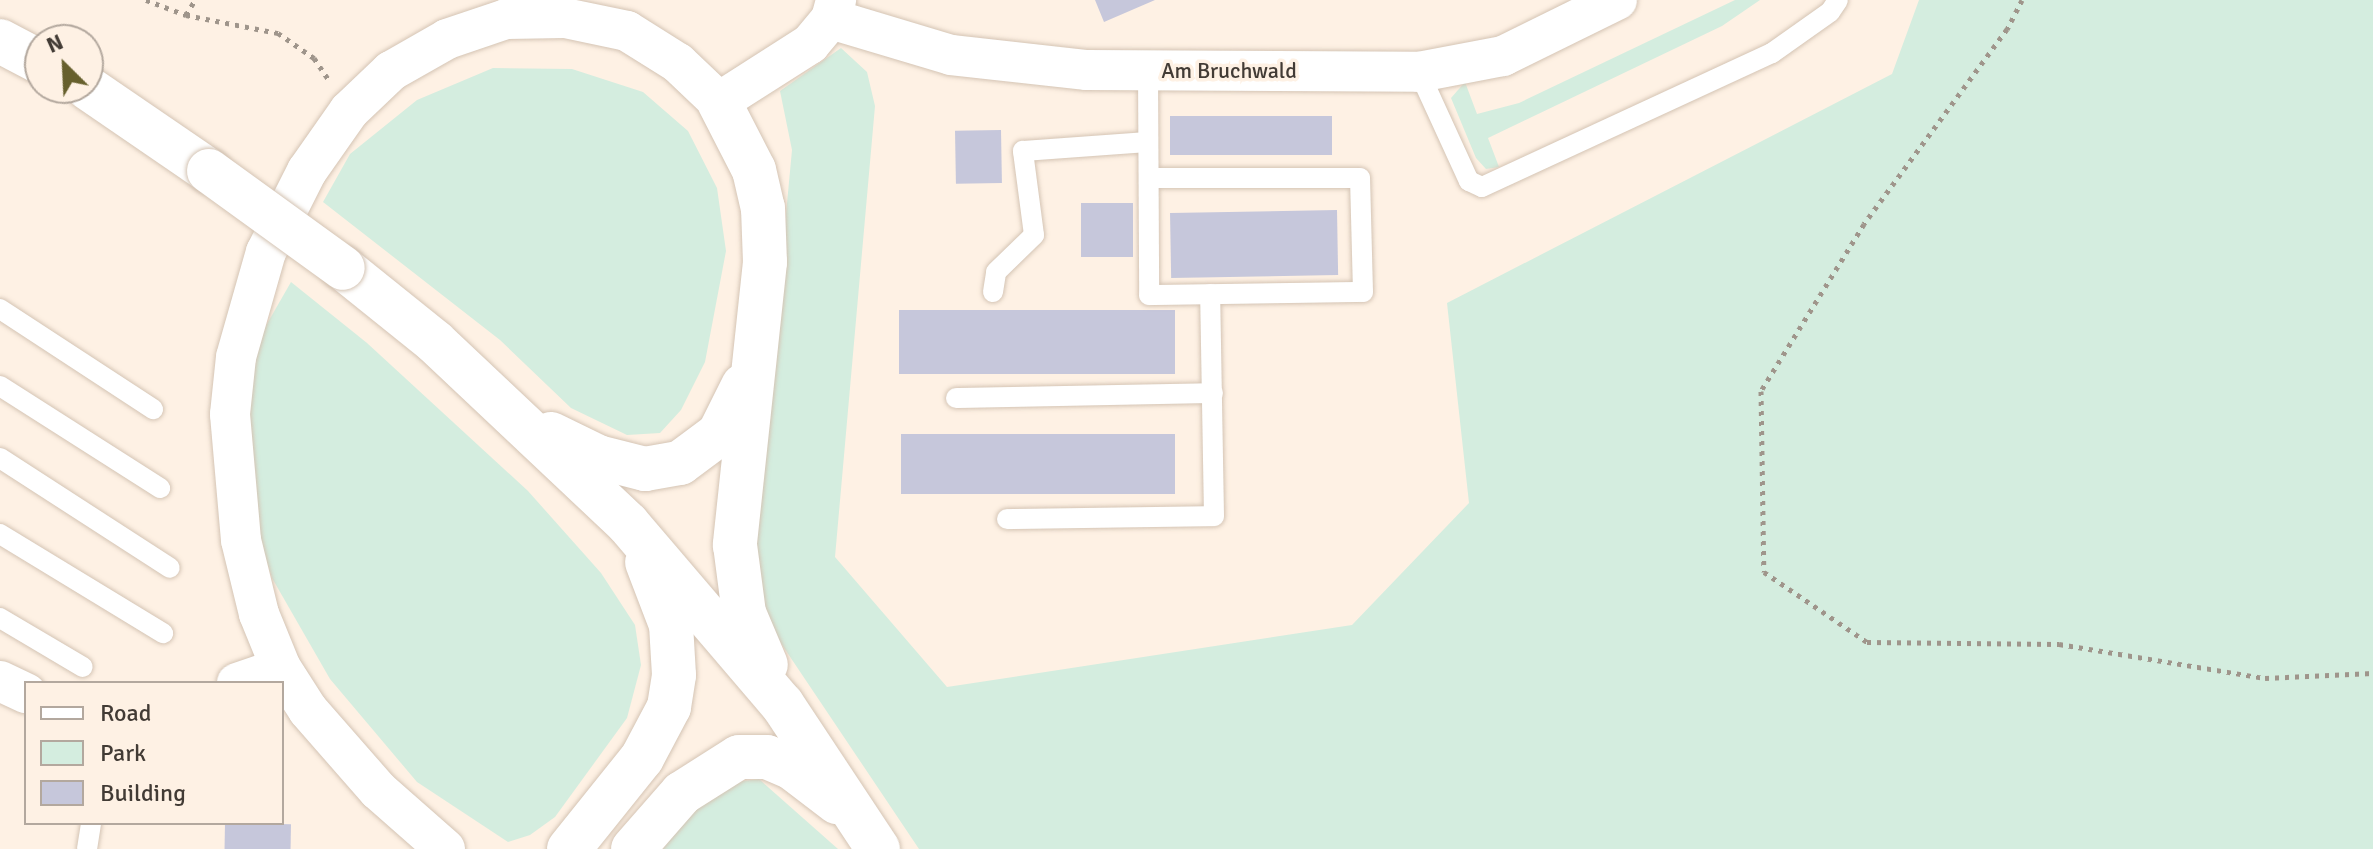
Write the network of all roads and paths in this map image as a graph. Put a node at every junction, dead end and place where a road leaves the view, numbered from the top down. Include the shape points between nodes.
1 (146, 0) edge
2 (195, 0) edge
3 (1838, 0) edge
4 (2022, 0) edge
5 (1608, 2) edge
6 (833, 9) edge
7 (186, 15) junction
8 (0, 41) edge
9 (24, 54) edge
10 (1148, 70) junction
11 (1419, 72) junction
12 (104, 99) edge
13 (719, 102) junction
14 (349, 111) junction
15 (1148, 142) junction
16 (1149, 178) junction
17 (993, 292) dead end
18 (1210, 294) junction
19 (0, 309) edge
20 (753, 357) junction
21 (0, 386) edge
22 (1213, 393) junction
23 (956, 398) dead end
24 (153, 409) dead end
25 (520, 419) junction
26 (0, 458) edge
27 (160, 488) dead end
28 (1007, 519) dead end
29 (628, 524) junction
30 (0, 534) edge
31 (170, 568) dead end
32 (0, 618) edge
33 (163, 633) dead end
34 (83, 667) dead end
35 (281, 668) junction
36 (2373, 673) edge
37 (0, 681) edge
38 (243, 681) edge
39 (24, 692) edge
40 (782, 704) junction
41 (873, 840) edge
42 (445, 849) edge
43 (569, 849) edge
44 (633, 849) edge

1 - 7 path
2 - 7 path
3 - 11 lane via 1830,12 1772,53 1482,187 1469,181
4 - 36 path via 2007,29 1864,224 1761,391 1764,572 1867,642 2059,644 2265,678
5 - 11 street, Am Bruchwald via 1503,56
6 - 10 street, Am Bruchwald via 951,55 1087,70
6 - 13 street, Am Bruchwald via 810,44
7 - 14 path via 278,33 314,58
8 - 9 main road
10 - 11 street, Am Bruchwald
10 - 15 lane
12 - 25 main road, bridge via 343,268
13 - 14 street via 678,63 627,31 565,18 506,19 447,39 391,71
13 - 20 main road via 754,170 763,208 765,262
14 - 35 street via 307,171 266,252 236,357 230,414 241,540 259,614
15 - 16 lane
15 - 17 lane via 1023,151 1034,235 996,272
16 - 18 lane via 1149,295
16 - 18 lane via 1360,178 1363,292
18 - 22 lane
19 - 24 lane
20 - 25 main road via 719,434 680,463 645,469 598,457
20 - 40 main road via 735,571 744,613
21 - 27 lane
22 - 23 lane
22 - 28 lane via 1214,516
25 - 29 main road
26 - 31 lane
29 - 40 main road
29 - 43 main road via 661,589 671,625 674,675 669,707 642,758
30 - 33 lane
32 - 34 lane
35 - 38 street
35 - 42 street via 308,710 378,790
37 - 39 street
40 - 41 main road
41 - 44 main road via 791,767 767,757 739,757 682,793

